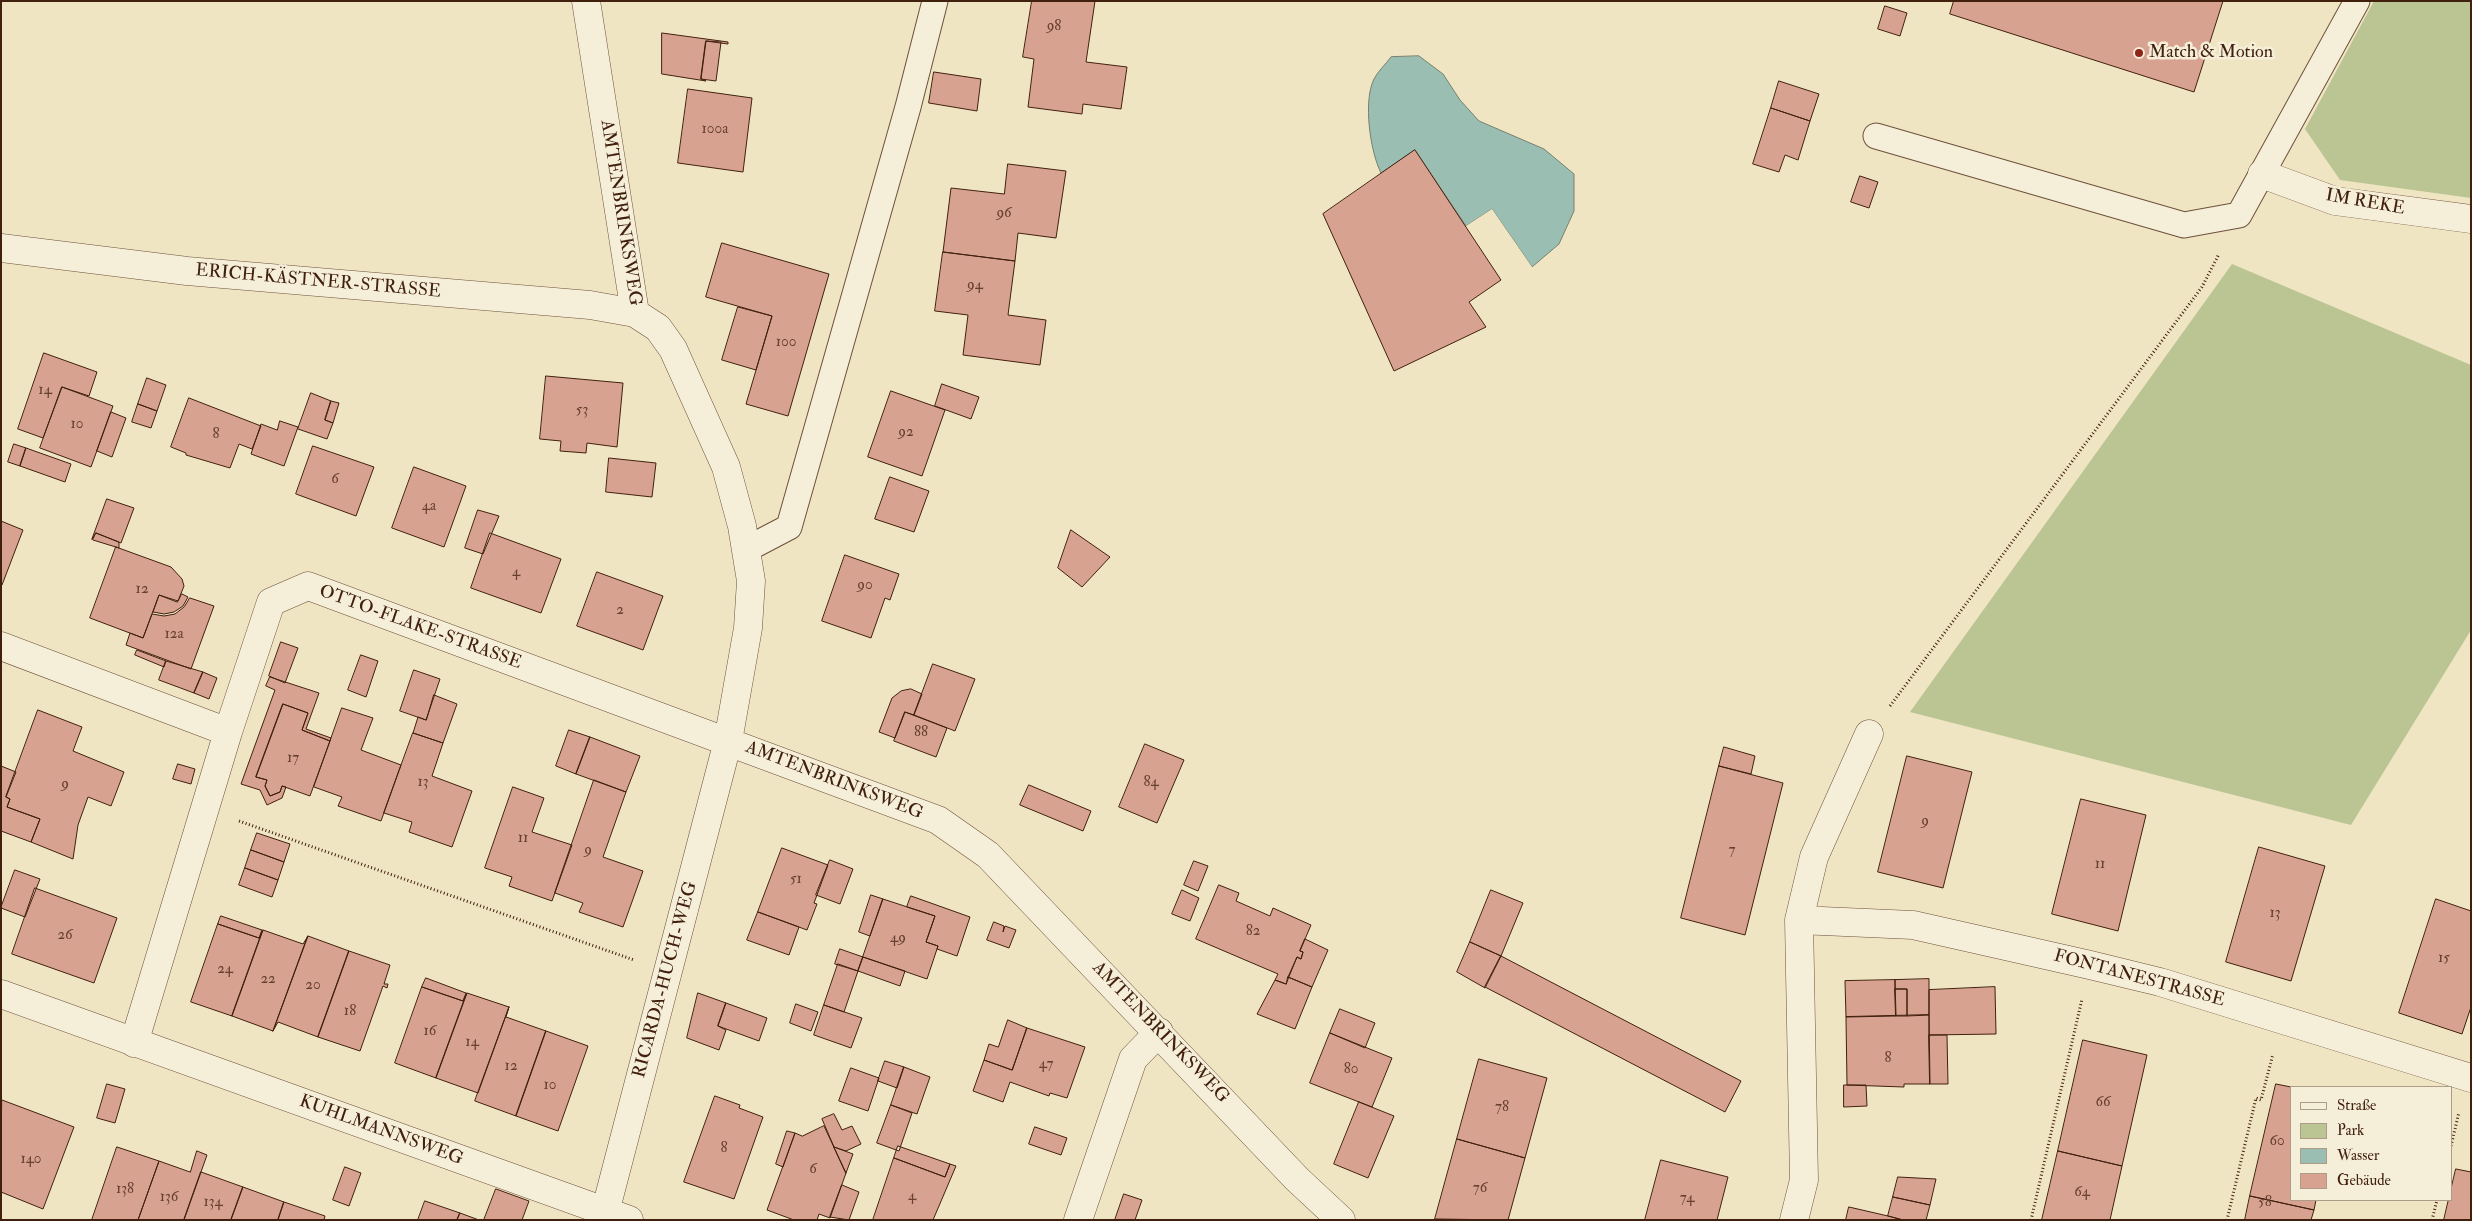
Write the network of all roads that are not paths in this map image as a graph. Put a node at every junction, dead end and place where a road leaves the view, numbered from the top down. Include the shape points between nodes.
1 (586, 1) edge
2 (935, 1) edge
3 (2357, 1) edge
4 (1876, 136) dead end
5 (2262, 174) junction
6 (2471, 219) edge
7 (1, 248) edge
8 (635, 314) junction
9 (747, 549) junction
10 (1, 646) edge
11 (228, 732) junction
12 (1869, 734) road end
13 (728, 741) junction
14 (1799, 920) junction
15 (1, 994) edge
16 (1160, 1032) junction
17 (134, 1043) junction
18 (2471, 1078) edge
19 (612, 1217) edge
20 (1078, 1220) edge
21 (1341, 1220) edge
22 (1794, 1220) edge

1 - 8 street, AMTENBRINKSWEG
2 - 9 lane via 789,527
3 - 5 lane
4 - 5 lane via 2184,225 2239,215
5 - 6 street, IM REKE via 2335,201
7 - 8 street, ERICH-KÄSTNER-STRASSE via 187,271 590,305
8 - 9 street, AMTENBRINKSWEG via 658,328 673,349 726,467
9 - 13 street, AMTENBRINKSWEG via 751,582 748,628
10 - 11 street
11 - 13 street, OTTO-FLAKE-STRASSE via 271,602 308,586
11 - 17 street
12 - 14 street via 1814,856
13 - 16 street, AMTENBRINKSWEG via 938,820 988,855
13 - 19 street, RICARDA-HUCH-WEG via 668,972
14 - 18 street, FONTANESTRASSE via 1914,925 2090,965 2160,982
14 - 22 street via 1804,1180
15 - 17 street, KUHLMANNSWEG
16 - 20 street via 1133,1059
16 - 21 street, AMTENBRINKSWEG via 1298,1179
17 - 19 street, KUHLMANNSWEG

